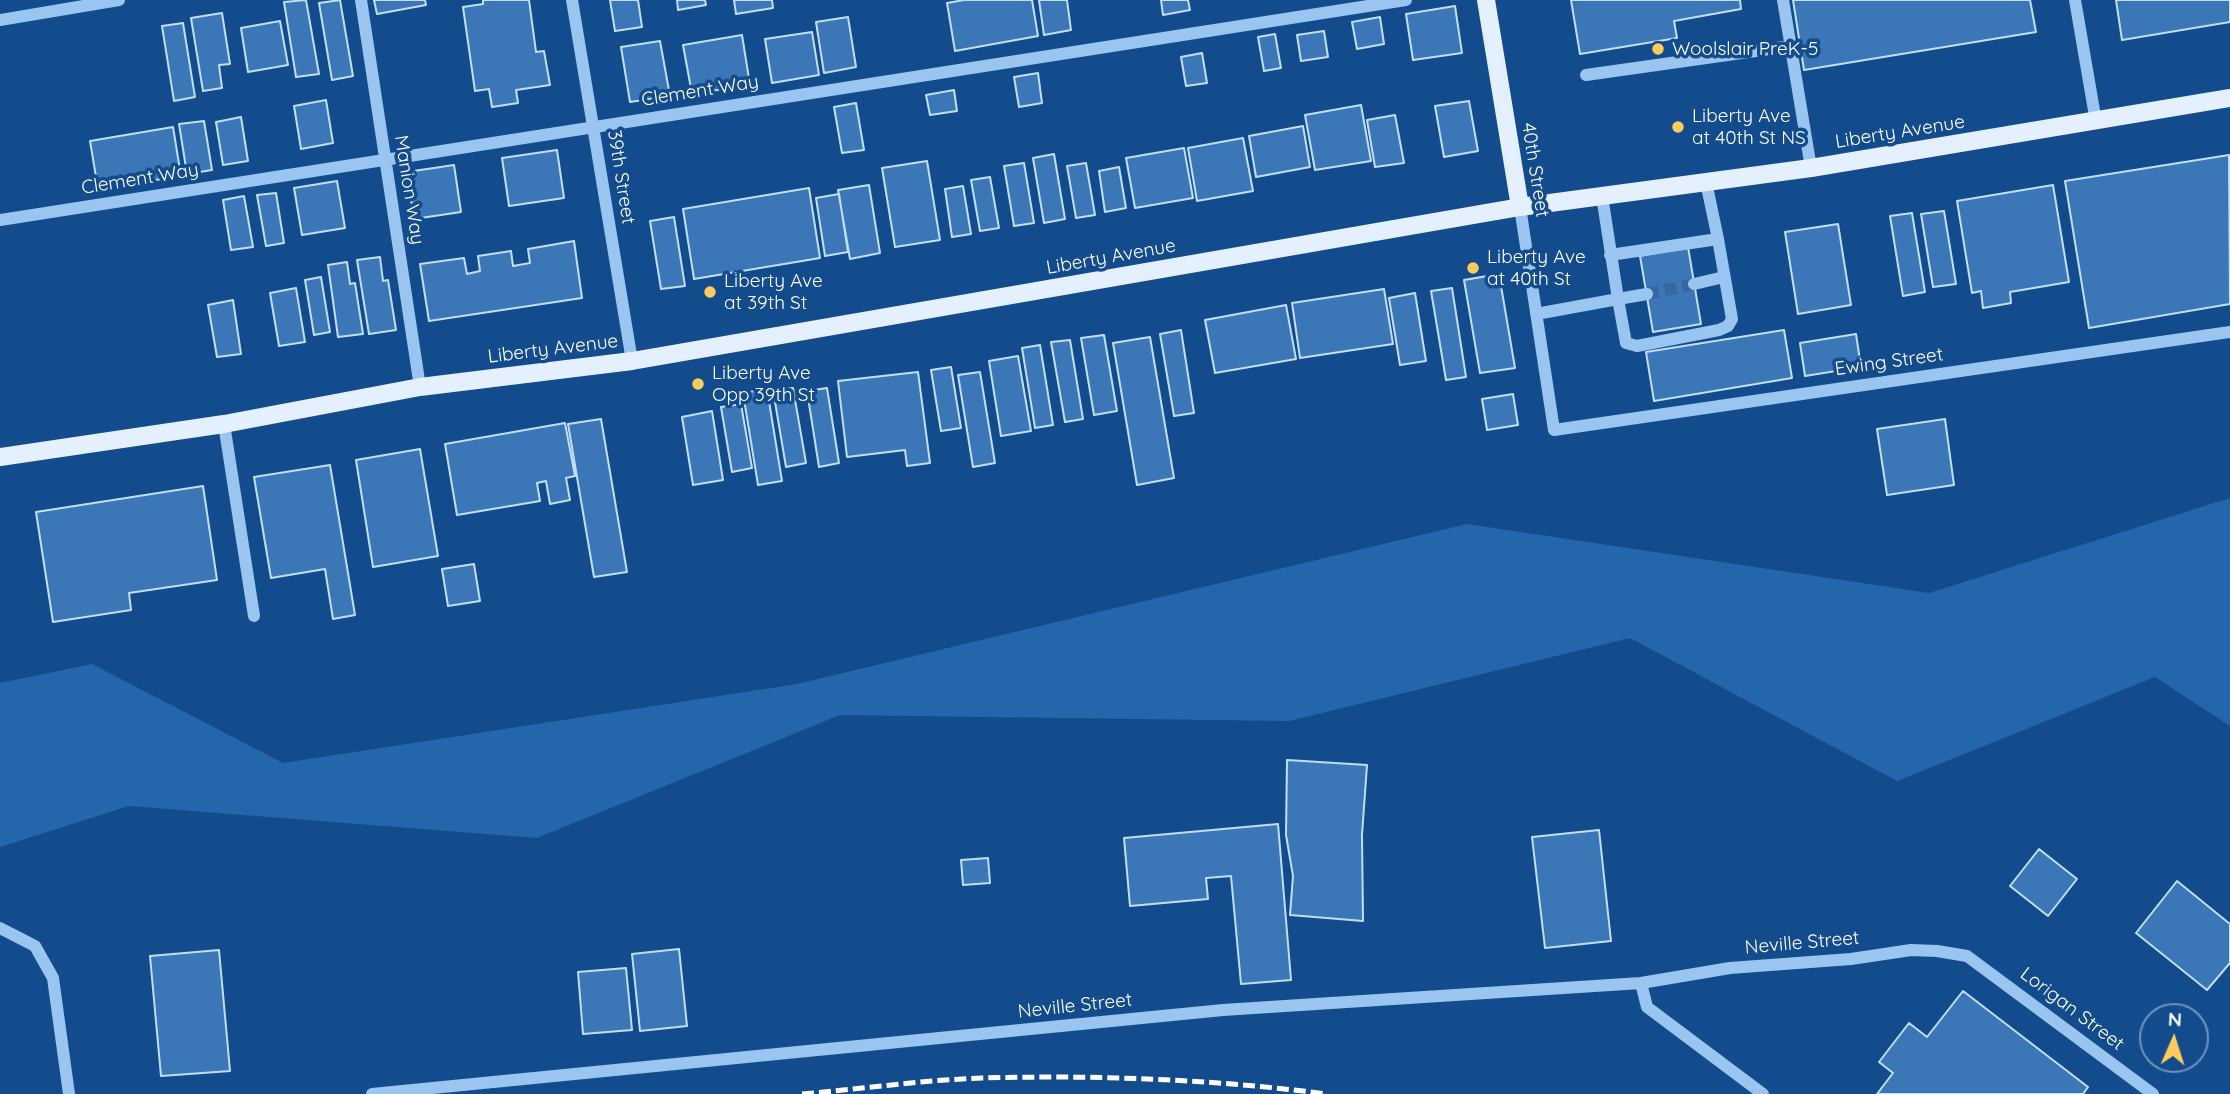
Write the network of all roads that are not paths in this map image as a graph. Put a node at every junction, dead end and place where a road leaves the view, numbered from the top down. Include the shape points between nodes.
1 (119, 0) edge
2 (360, 0) edge
3 (572, 0) edge
4 (1406, 0) edge
5 (1486, 0) edge
6 (1783, 0) edge
7 (2075, 0) edge
8 (0, 20) edge
9 (1791, 46) junction
10 (1586, 75) dead end
11 (2230, 98) edge
12 (2096, 122) junction
13 (593, 127) junction
14 (385, 160) junction
15 (1811, 167) junction
16 (1706, 182) junction
17 (1602, 196) junction
18 (1520, 207) junction
19 (0, 220) edge
20 (1718, 239) junction
21 (1610, 254) junction
22 (1724, 277) junction
23 (1694, 284) tunnel mouth
24 (1647, 294) tunnel mouth
25 (1618, 299) junction
26 (1536, 314) junction
27 (2230, 332) edge
28 (632, 361) junction
29 (420, 387) junction
30 (224, 424) junction
31 (1554, 430) joint
32 (0, 457) edge
33 (254, 616) dead end
34 (0, 928) edge
35 (1967, 956) joint
36 (1641, 983) junction
37 (69, 1094) edge
38 (372, 1094) edge
39 (1763, 1094) edge
40 (2153, 1094) edge

1 - 8 street
2 - 14 street, Manion Way
3 - 13 street, 39th Street
4 - 13 street, Clement Way
5 - 18 main road, 40th Street
6 - 9 street
7 - 12 street
9 - 10 street
9 - 15 street
11 - 12 main road, Liberty Avenue
12 - 15 main road, Liberty Avenue
13 - 14 street, Clement Way
13 - 28 street, 39th Street
14 - 19 street, Clement Way
14 - 29 street, Manion Way
15 - 16 main road, Liberty Avenue
16 - 17 main road, Liberty Avenue
16 - 20 street
17 - 18 main road, Liberty Avenue
17 - 21 street
18 - 26 street, 40th Street
18 - 28 main road, Liberty Avenue
20 - 21 street
20 - 22 street
21 - 25 street
22 - 23 street
22 - 25 street via 1732,319 1718,330 1637,346 1626,343
24 - 25 street
25 - 26 street
26 - 31 street, 40th Street
27 - 31 street, Ewing Street
28 - 29 main road, Liberty Avenue
29 - 30 main road, Liberty Avenue
30 - 32 main road, Liberty Avenue
30 - 33 street
34 - 37 street via 35,946 53,978
35 - 36 street, Neville Street via 1911,950 1730,968
35 - 40 street, Lorigan Street
36 - 38 street, Neville Street via 1223,1010
36 - 39 street via 1647,1007

